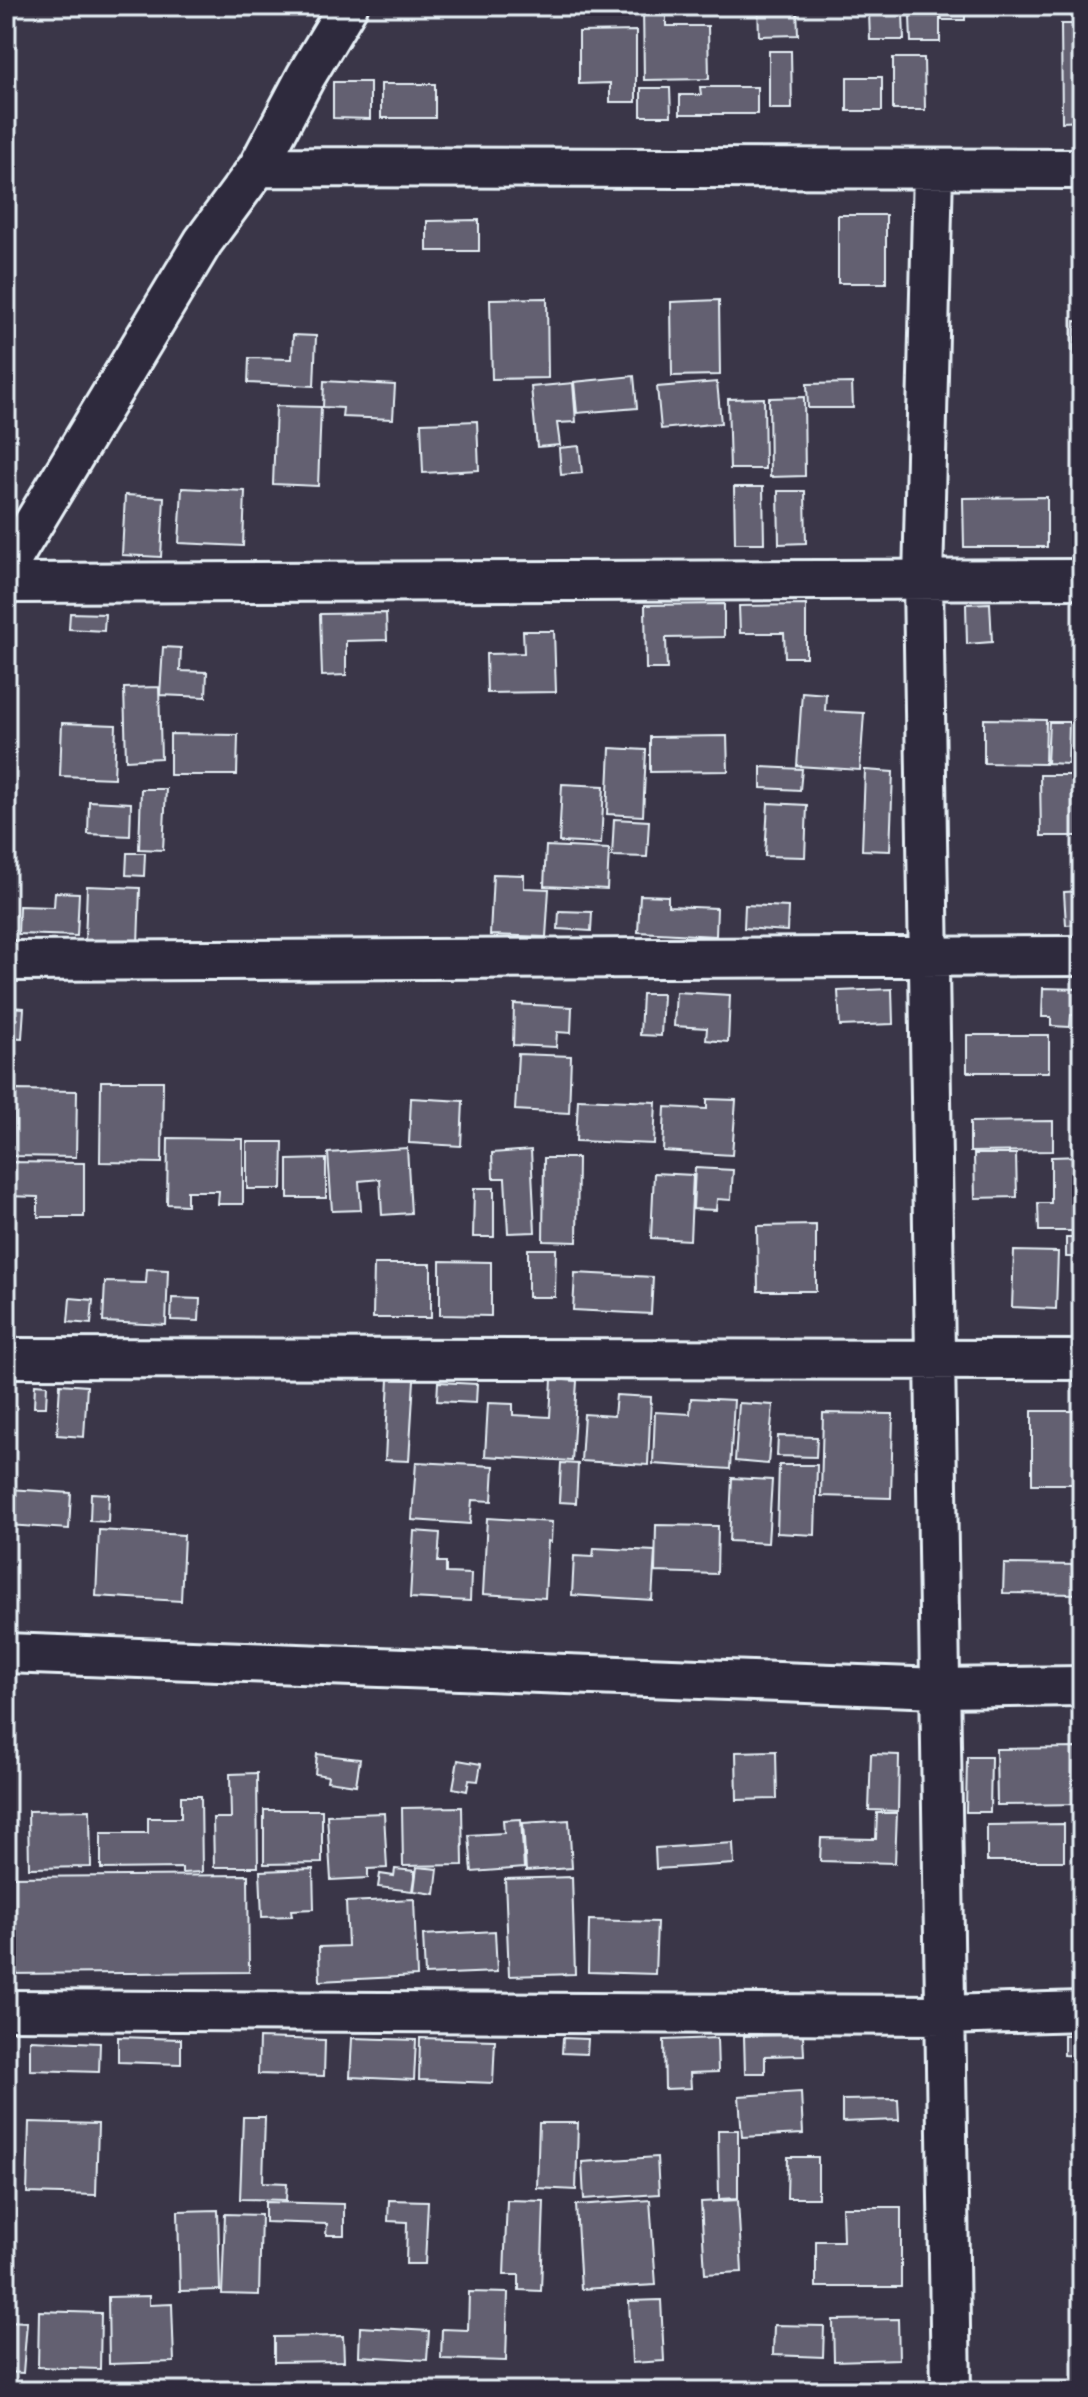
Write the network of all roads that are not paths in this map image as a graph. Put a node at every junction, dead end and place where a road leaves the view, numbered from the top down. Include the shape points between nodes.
1 (348, 6) edge
2 (258, 167) junction
3 (1082, 169) edge
4 (933, 170) junction
5 (6, 569) edge
6 (1082, 579) edge
7 (923, 580) junction
8 (6, 583) edge
9 (1082, 956) edge
10 (931, 957) junction
11 (6, 961) edge
12 (6, 1358) edge
13 (1082, 1360) edge
14 (936, 1361) junction
15 (6, 1653) edge
16 (1082, 1686) edge
17 (939, 1688) junction
18 (6, 2010) edge
19 (1082, 2011) edge
20 (945, 2015) junction
21 (951, 2391) edge

1 - 2 street
2 - 4 street
2 - 5 street via 203,242
3 - 4 street
4 - 7 street
6 - 7 street
7 - 8 street
7 - 10 street
9 - 10 street
10 - 11 street
10 - 14 street
12 - 14 street
13 - 14 street
14 - 17 street
15 - 17 street
16 - 17 street
17 - 20 street
18 - 20 street
19 - 20 street
20 - 21 street

